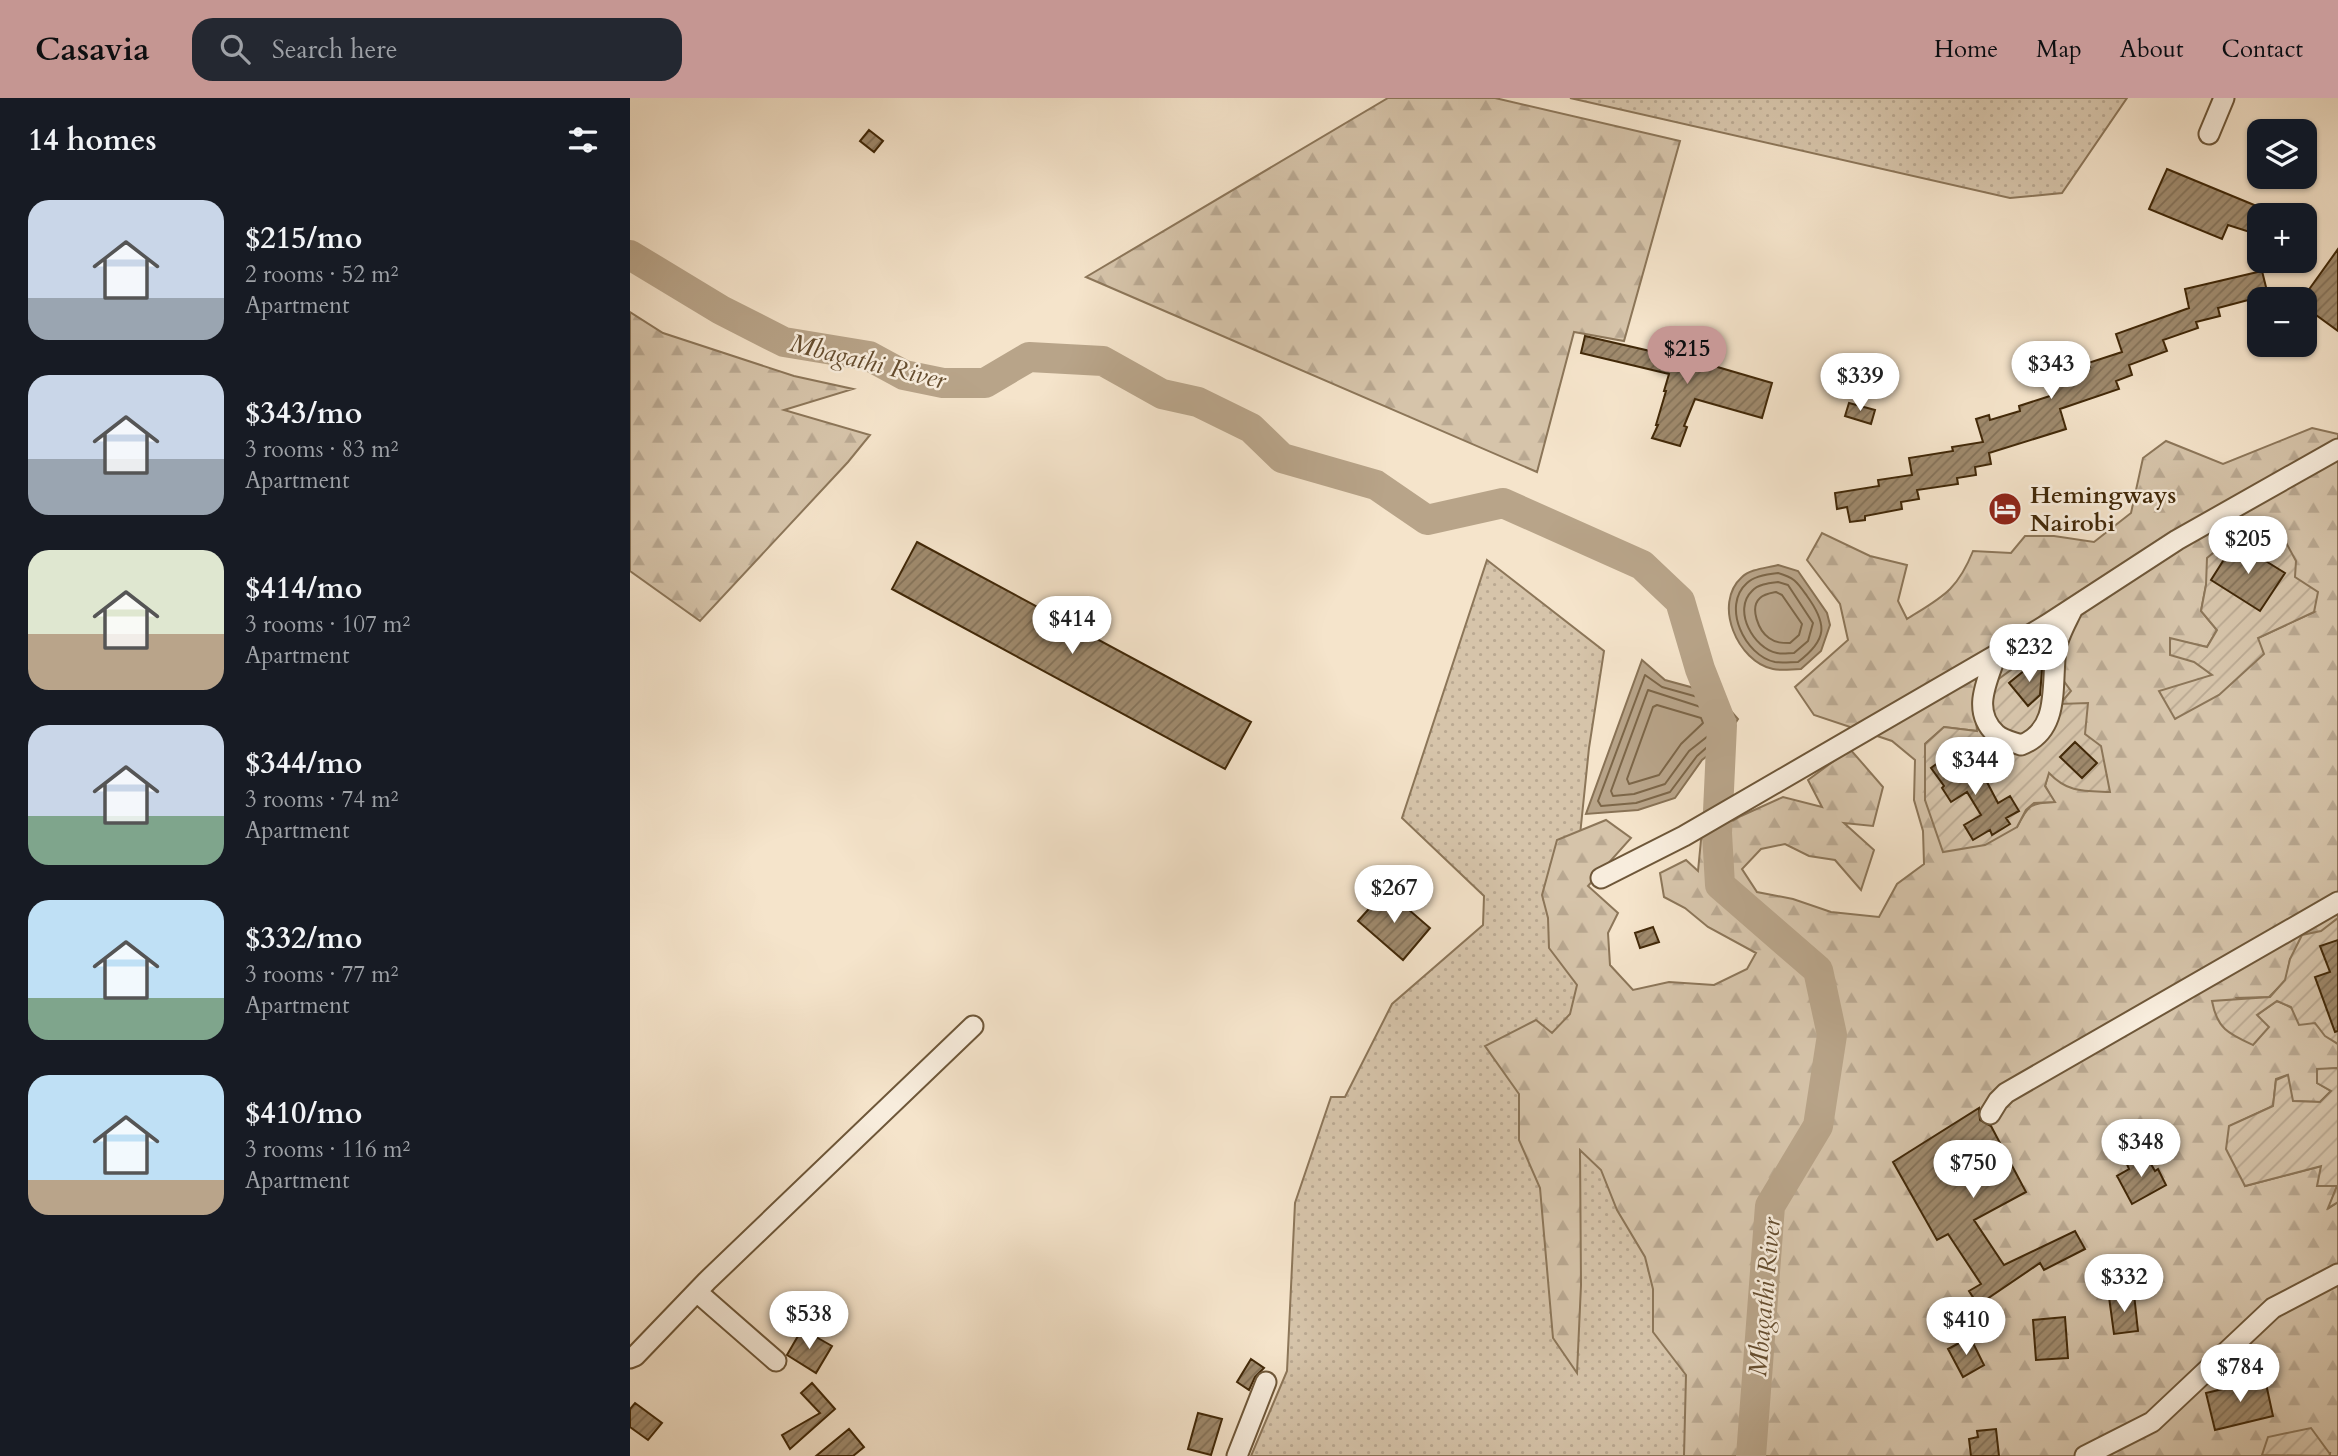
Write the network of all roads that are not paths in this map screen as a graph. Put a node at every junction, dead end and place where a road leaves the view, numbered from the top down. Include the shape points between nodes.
1 (2224, 98) edge
2 (2209, 134) dead end
3 (2338, 449) edge
4 (2073, 608) junction
5 (1996, 655) junction
6 (1601, 878) dead end
7 (2338, 902) edge
8 (973, 1026) dead end
9 (1990, 1114) dead end
10 (2338, 1274) edge
11 (697, 1292) junction
12 (630, 1358) edge
13 (776, 1361) dead end
14 (1266, 1382) dead end
15 (1237, 1456) edge
16 (2085, 1456) edge

1 - 2 street
3 - 4 street via 2177,540
4 - 5 street
4 - 5 street via 2056,646 2046,727 2034,741 2021,746 1997,736 1984,718 1982,697
5 - 6 street via 1684,836
7 - 9 street via 2006,1093
8 - 11 street
10 - 16 street via 2273,1308 2152,1422
11 - 12 street
11 - 13 street
14 - 15 street

